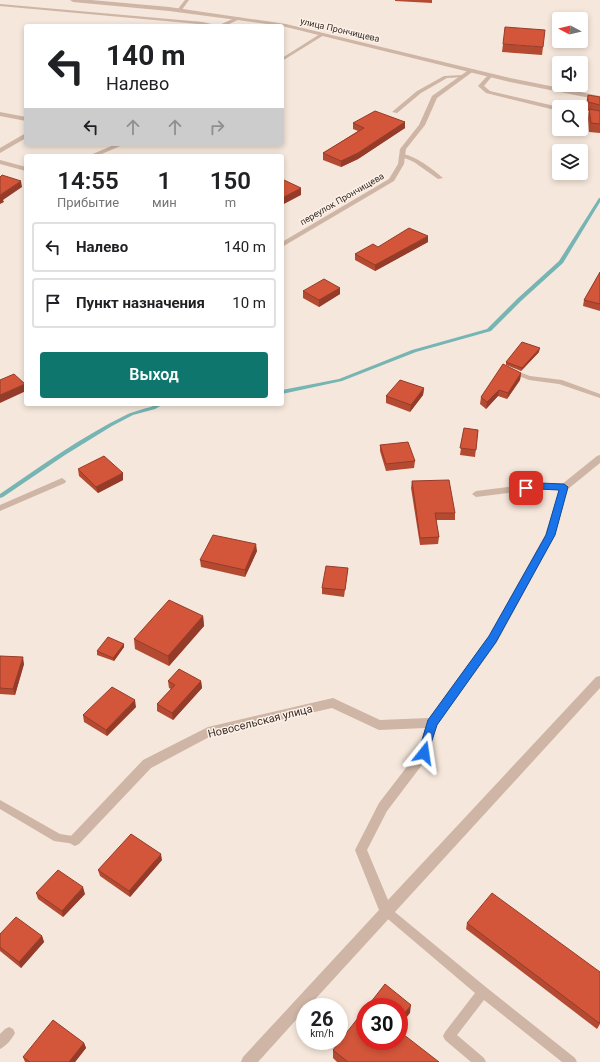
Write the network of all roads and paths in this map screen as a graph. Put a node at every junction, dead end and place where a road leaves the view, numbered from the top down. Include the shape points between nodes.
1 (73, 0) edge
2 (187, 0) edge
3 (0, 5) edge
4 (179, 10) junction
5 (239, 18) junction
6 (208, 24) edge
7 (224, 24) edge
8 (270, 24) edge
9 (284, 27) edge
10 (322, 34) junction
11 (284, 59) edge
12 (472, 70) junction
13 (463, 76) junction
14 (491, 76) junction
15 (600, 98) edge
16 (552, 107) edge
17 (395, 112) dead end
18 (0, 114) edge
19 (588, 114) edge
20 (600, 116) edge
21 (24, 119) edge
22 (24, 136) edge
23 (117, 146) edge
24 (0, 151) edge
25 (97, 154) edge
26 (402, 155) junction
27 (0, 162) edge
28 (24, 168) edge
29 (440, 178) dead end
30 (284, 244) edge
31 (504, 368) edge
32 (600, 396) edge
33 (600, 458) edge
34 (62, 481) dead end
35 (564, 487) junction
36 (476, 494) dead end
37 (0, 508) edge
38 (600, 680) edge
39 (432, 723) junction
40 (0, 804) edge
41 (75, 840) joint
42 (386, 911) junction
43 (483, 992) junction
44 (9, 1033) dead end
45 (0, 1043) edge
46 (248, 1062) edge
47 (480, 1062) edge
48 (571, 1062) edge

1 - 4 street, улица Прончищева
2 - 4 lane
3 - 6 lane
4 - 5 street, улица Прончищева
5 - 7 street
5 - 8 street, улица Прончищева
9 - 10 street, улица Прончищева
10 - 11 lane
10 - 12 street, улица Прончищева
12 - 13 street, переулок Прончищева
12 - 14 street, улица Прончищева
13 - 17 lane via 446,77 419,92
13 - 26 street, переулок Прончищева via 434,97 422,125 403,149
14 - 15 street, улица Прончищева
14 - 16 lane via 481,86 488,92
18 - 21 lane
19 - 20 lane
22 - 24 street
23 - 25 street
26 - 29 lane via 416,161
26 - 30 street, переулок Прончищева via 401,164 392,180
27 - 28 street
31 - 32 lane via 529,378 560,382
33 - 35 street
34 - 37 lane
35 - 36 lane via 539,486
35 - 39 street via 550,535 493,639
38 - 42 street
39 - 41 street, Новосельская улица via 379,725 333,703 208,732 147,764
39 - 42 street via 424,753 383,807 361,850
40 - 41 lane via 58,838
42 - 43 lane
42 - 46 street
43 - 47 lane via 448,1036
43 - 48 lane
44 - 45 lane

